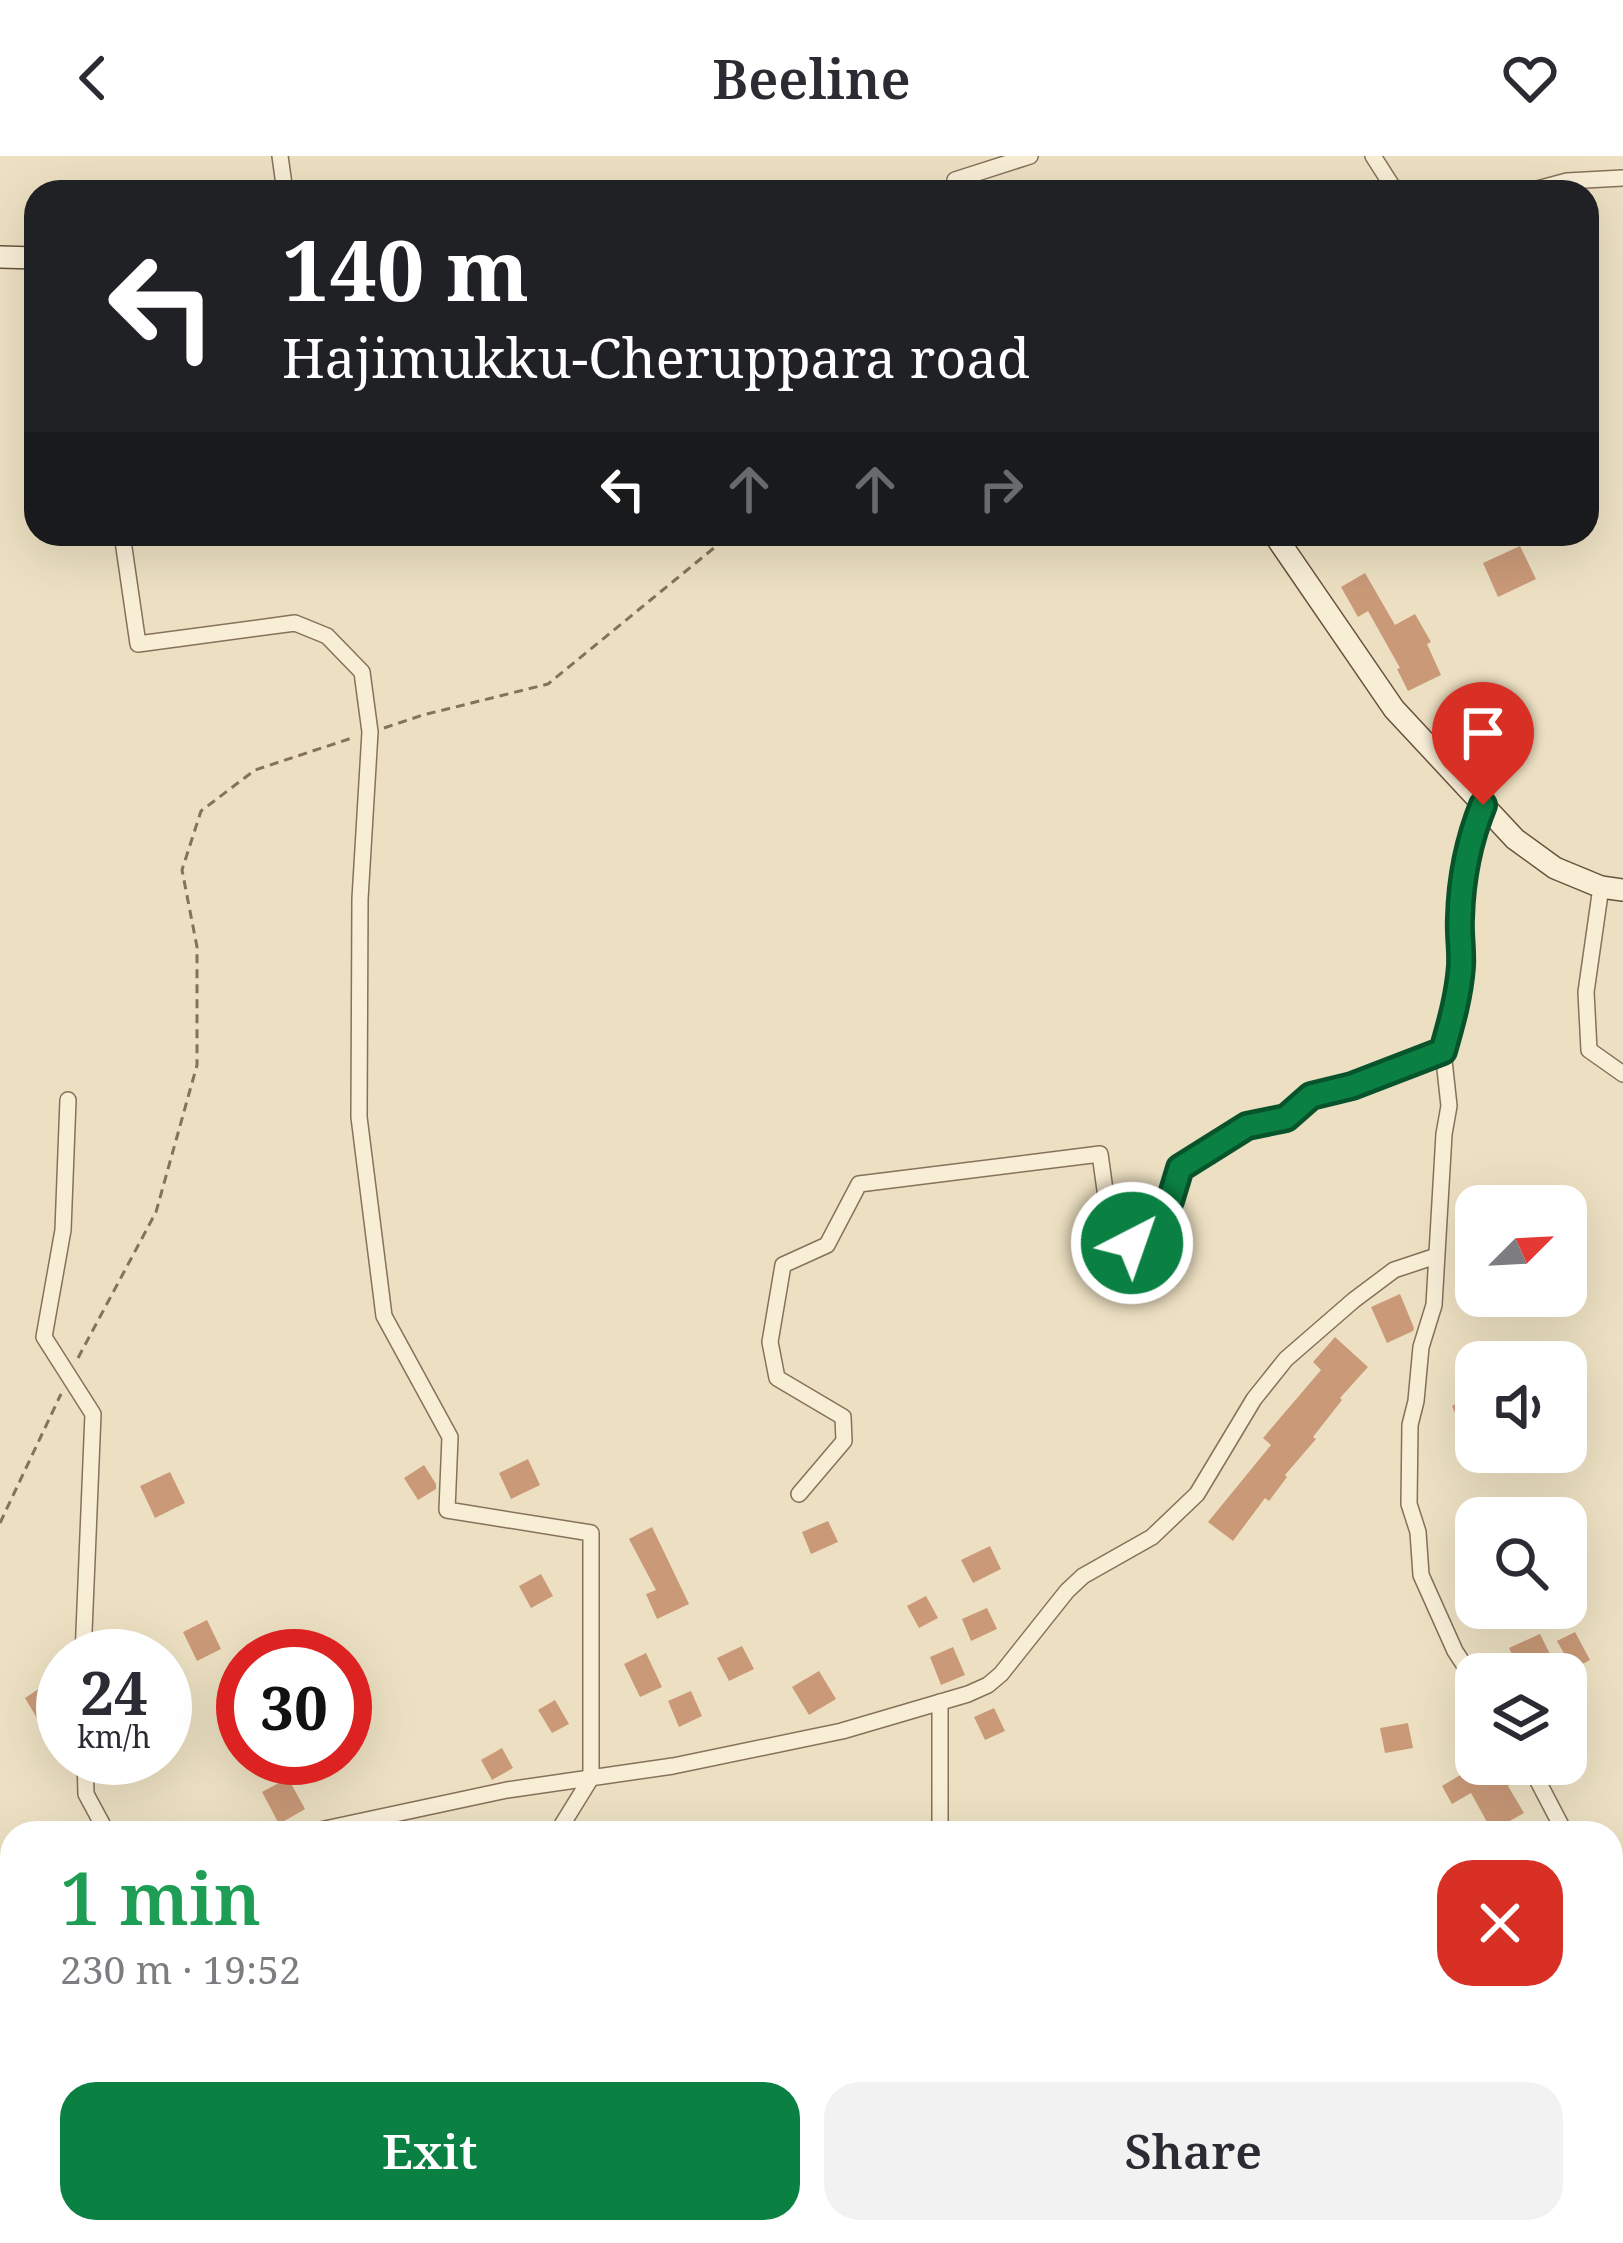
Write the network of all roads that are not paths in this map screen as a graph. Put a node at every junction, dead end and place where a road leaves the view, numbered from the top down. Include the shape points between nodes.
1 (1030, 156) edge
2 (1623, 178) edge
3 (955, 180) dead end
4 (1586, 180) edge
5 (124, 546) edge
6 (1282, 546) edge
7 (1483, 805) junction
8 (1612, 888) edge
9 (1443, 1051) junction
10 (1623, 1074) edge
11 (68, 1100) dead end
12 (1436, 1256) junction
13 (800, 1494) dead end
14 (84, 1629) edge
15 (1456, 1653) edge
16 (940, 1702) junction
17 (591, 1778) junction
18 (86, 1785) edge
19 (1540, 1785) edge
20 (101, 1821) edge
21 (363, 1821) edge
22 (564, 1821) edge
23 (940, 1821) edge
24 (1559, 1821) edge

1 - 3 street
2 - 4 street
5 - 17 street via 138,644 295,623 327,636 362,672 370,732 359,1117 385,1316 450,1437 447,1510 591,1533
6 - 7 main road via 1394,709
7 - 8 main road via 1555,868
7 - 9 street via 1463,877 1461,964
8 - 10 street via 1586,992 1589,1050
9 - 12 street via 1449,1106
9 - 13 street via 1311,1096 1286,1118 1247,1126 1196,1157 1180,1168 1170,1201 1132,1243 1110,1226 1100,1154 859,1184 826,1245 783,1265 770,1342 777,1378 843,1417 844,1441
11 - 14 street via 63,1230 44,1337 94,1414
12 - 15 street via 1410,1425 1409,1504 1421,1575
12 - 16 street via 1394,1270 1286,1359 1197,1494 1164,1527 1083,1576 988,1685
16 - 17 street via 842,1731
16 - 23 street
17 - 21 street
17 - 22 street
18 - 20 street
19 - 24 street

